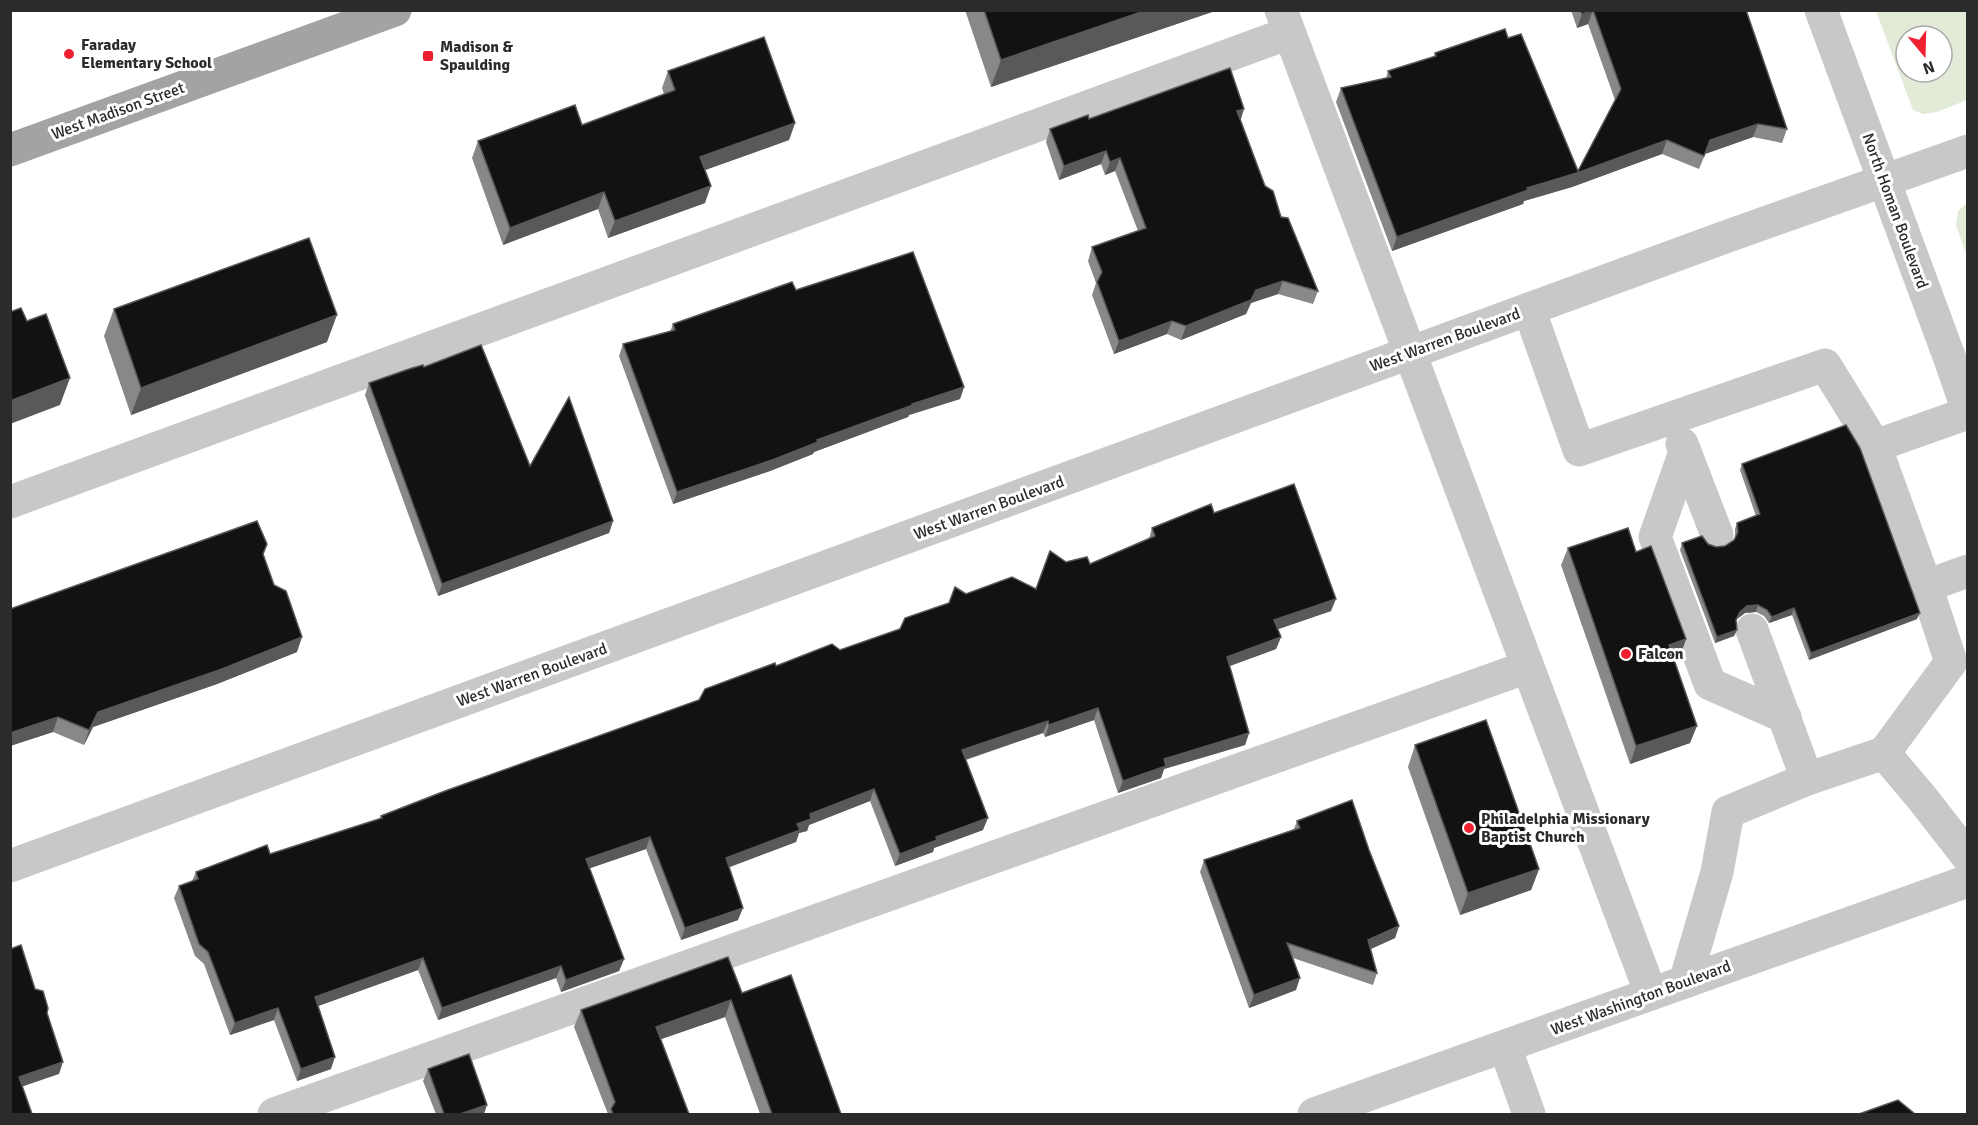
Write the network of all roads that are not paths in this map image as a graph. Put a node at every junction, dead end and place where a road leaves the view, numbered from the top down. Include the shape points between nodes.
1 (395, 10) edge
2 (1821, 10) edge
3 (1288, 18) edge
4 (345, 19) edge
5 (10, 150) edge
6 (1968, 151) edge
7 (1883, 180) junction
8 (1529, 309) junction
9 (1409, 354) junction
10 (1968, 412) edge
11 (1672, 417) junction
12 (1875, 446) junction
13 (1685, 452) junction
14 (10, 502) edge
15 (1717, 536) dead end
16 (1968, 571) edge
17 (1926, 586) junction
18 (1752, 630) dead end
19 (1527, 667) junction
20 (1785, 717) junction
21 (1884, 753) junction
22 (1807, 779) junction
23 (1968, 858) edge
24 (10, 867) edge
25 (1968, 881) edge
26 (1685, 982) junction
27 (1651, 994) junction
28 (1504, 1047) junction
29 (274, 1114) edge
30 (1314, 1114) edge
31 (1529, 1114) edge

1 - 4 main road, West Madison Street
2 - 7 street, North Homan Boulevard
3 - 9 street
3 - 14 street
4 - 5 main road, West Madison Street
6 - 7 street, West Warren Boulevard
7 - 8 street, West Warren Boulevard
7 - 10 street, North Homan Boulevard
8 - 9 street, West Warren Boulevard
8 - 11 street via 1579,450
9 - 19 street
9 - 24 street, West Warren Boulevard
10 - 12 street
11 - 12 street via 1824,365
11 - 13 street
12 - 17 street via 1884,494 1906,554
13 - 15 street
13 - 20 street via 1655,537 1710,684
16 - 17 street
17 - 21 street via 1951,662
18 - 20 street
19 - 27 street
19 - 29 street
20 - 22 street
21 - 22 street
21 - 23 street
22 - 26 street via 1728,812 1717,872
25 - 26 street, West Washington Boulevard
26 - 27 street, West Washington Boulevard
27 - 28 street, West Washington Boulevard
28 - 30 street, West Washington Boulevard
28 - 31 street

